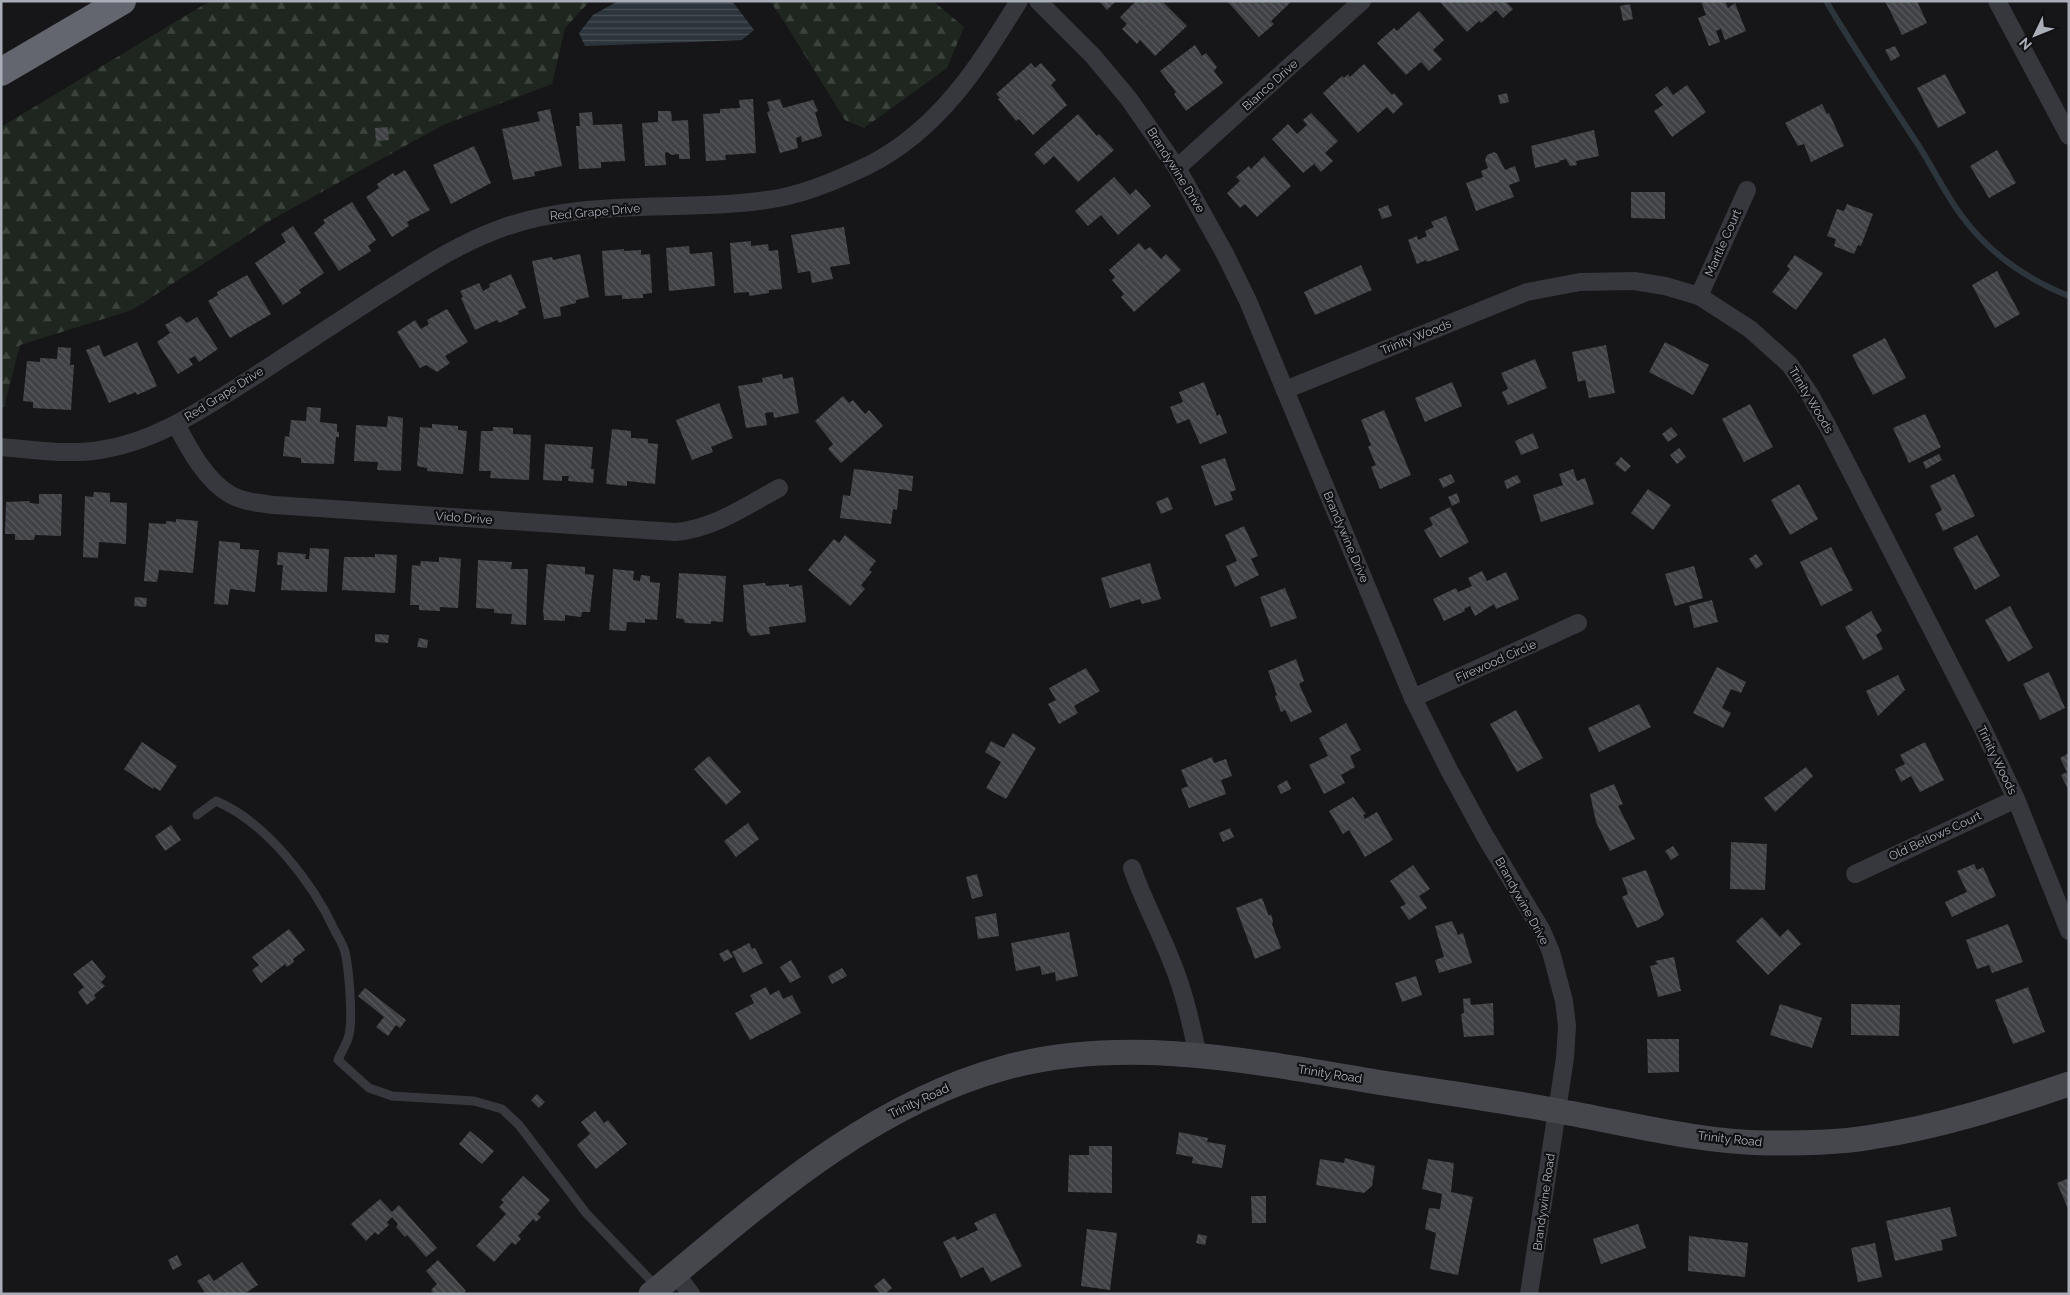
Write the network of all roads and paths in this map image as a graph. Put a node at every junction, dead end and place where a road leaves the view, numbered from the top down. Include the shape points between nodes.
1 (122, 1) edge
2 (1019, 1) edge
3 (1038, 1) edge
4 (1362, 1) edge
5 (1997, 1) edge
6 (1, 72) edge
7 (2069, 136) edge
8 (1177, 168) junction
9 (1748, 190) dead end
10 (1699, 296) junction
11 (1285, 390) junction
12 (176, 424) junction
13 (1, 447) edge
14 (779, 488) dead end
15 (1578, 623) dead end
16 (1413, 698) junction
17 (2016, 799) junction
18 (197, 815) dead end
19 (1132, 868) dead end
20 (1855, 874) dead end
21 (2069, 931) edge
22 (1198, 1056) junction
23 (2069, 1084) edge
24 (1557, 1110) junction
25 (662, 1285) edge
26 (691, 1294) edge
27 (1528, 1294) edge

1 - 6 highway
2 - 12 street, Red Grape Drive via 980,63 943,109 912,137 868,165 808,191 781,198 571,213 502,228 456,248
3 - 8 street, Brandywine Drive via 1093,56 1129,99
4 - 8 street, Bianco Drive
5 - 7 street
8 - 11 street, Brandywine Drive via 1248,300
9 - 10 street, Mantle Court
10 - 11 street, Trinity Woods via 1665,286 1606,280 1527,292
10 - 17 street, Trinity Woods via 1750,328 1790,365 1809,392
11 - 16 street, Brandywine Drive
12 - 13 street, Red Grape Drive via 146,438 100,450
12 - 14 street, Vido Drive via 218,485 232,495 274,505 675,532 710,525
15 - 16 street, Firewood Circle
16 - 24 street, Brandywine Drive via 1467,803 1551,952 1564,1000 1567,1026
17 - 20 street, Old Bellows Court
17 - 21 street, Trinity Woods
18 - 25 lane via 216,801 232,808 272,841 300,871 327,912 345,951 350,993 349,1035 338,1060 369,1088 392,1096 474,1101 502,1109 519,1125 586,1213
19 - 22 street via 1172,961
22 - 24 main road, Trinity Road
22 - 25 main road, Trinity Road via 1098,1054 1050,1059 1006,1067 920,1098 885,1117 788,1182
23 - 24 main road, Trinity Road via 1942,1123 1847,1140 1740,1141 1652,1130
24 - 27 street, Brandywine Road
25 - 26 street

